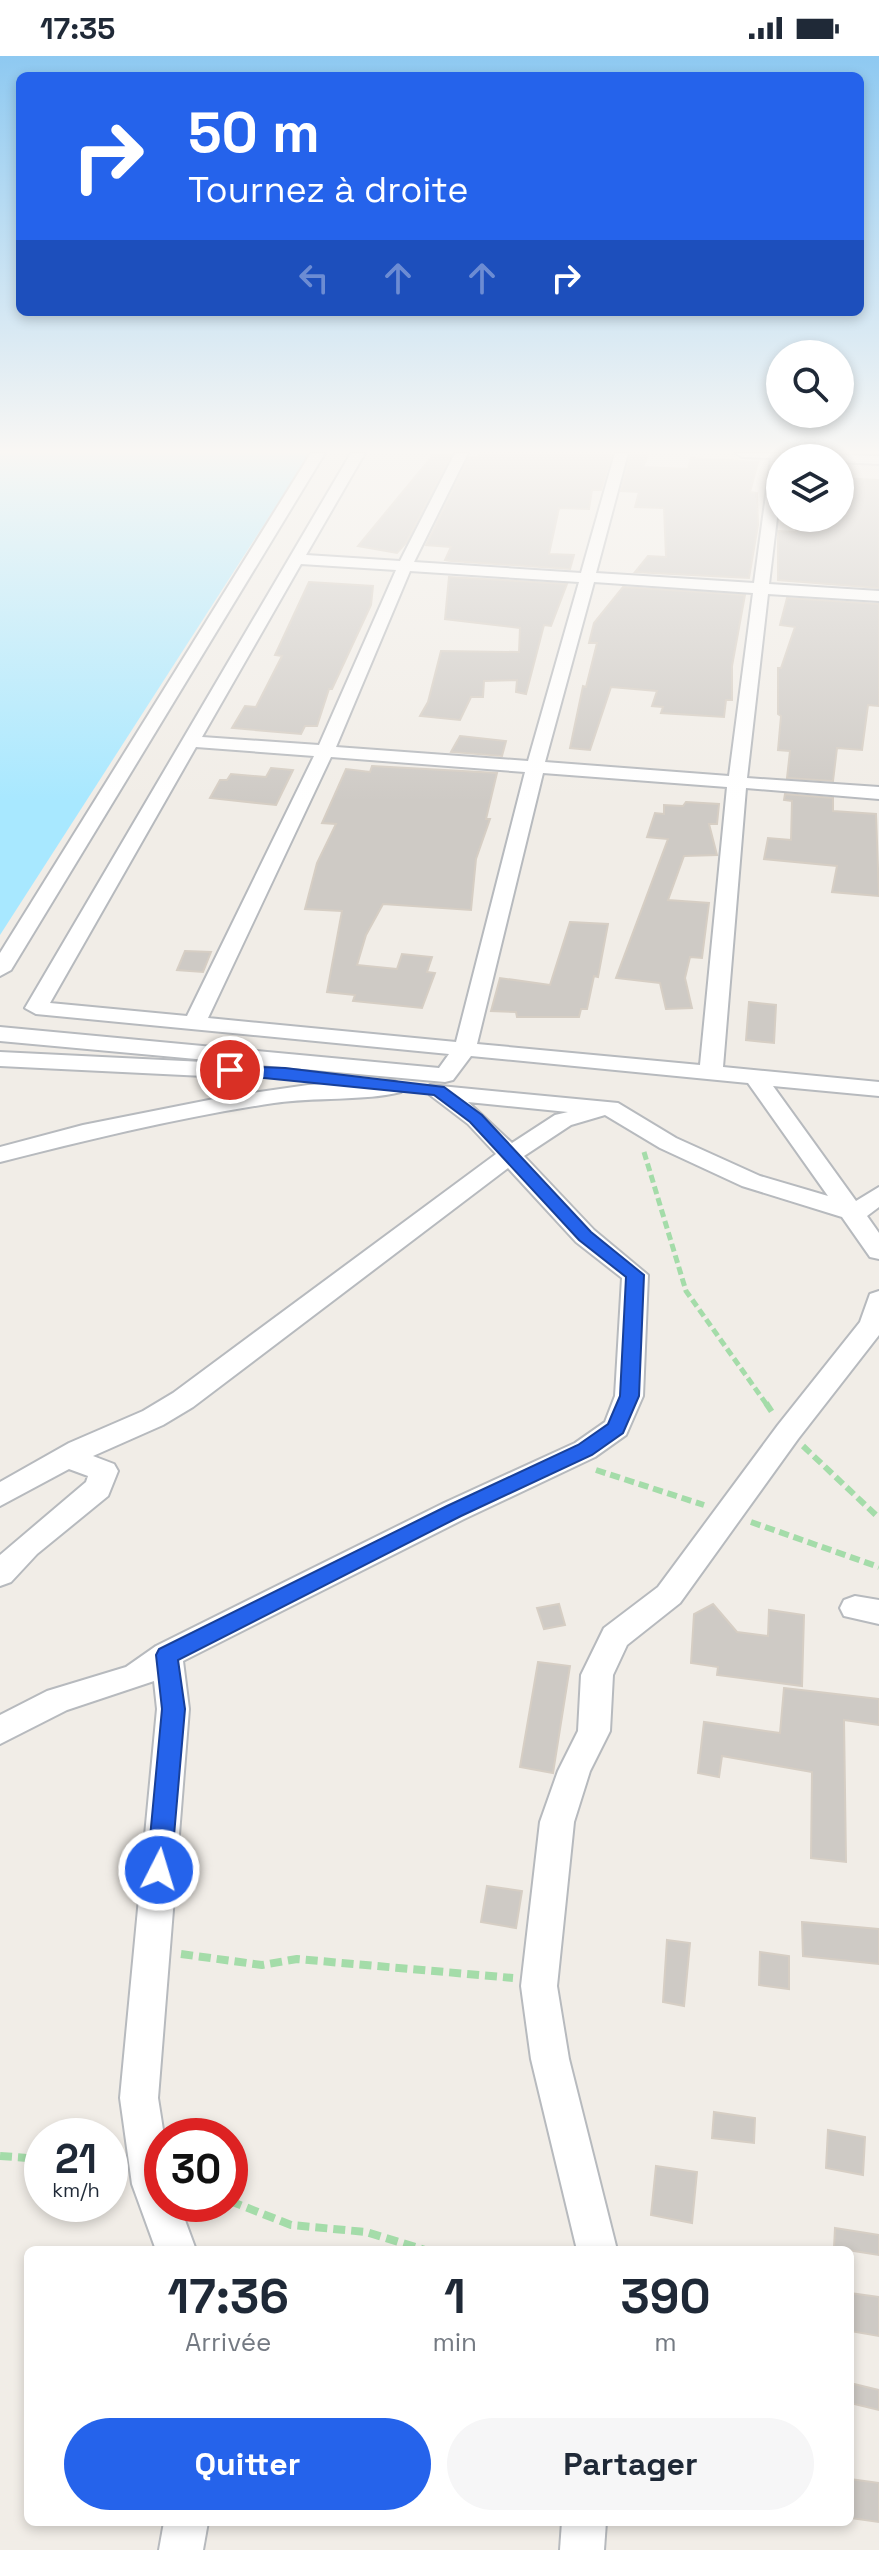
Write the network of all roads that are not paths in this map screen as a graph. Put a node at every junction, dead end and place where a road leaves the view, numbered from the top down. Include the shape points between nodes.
1 (246, 569) edge
2 (290, 569) edge
3 (404, 569) edge
4 (456, 569) edge
5 (588, 569) edge
6 (763, 569) edge
7 (586, 578) junction
8 (761, 589) junction
9 (879, 596) edge
10 (191, 741) junction
11 (325, 751) junction
12 (535, 767) junction
13 (737, 782) junction
14 (879, 793) edge
15 (0, 970) edge
16 (195, 1023) junction
17 (0, 1034) edge
18 (465, 1049) junction
19 (0, 1059) edge
20 (711, 1072) junction
21 (755, 1077) junction
22 (393, 1087) junction
23 (879, 1089) edge
24 (438, 1090) junction
25 (610, 1108) junction
26 (0, 1155) edge
27 (510, 1155) junction
28 (879, 1195) edge
29 (855, 1213) junction
30 (879, 1248) edge
31 (879, 1300) edge
32 (67, 1457) junction
33 (0, 1495) edge
34 (0, 1574) edge
35 (167, 1655) junction
36 (0, 1731) edge
37 (175, 2246) edge
38 (596, 2246) edge
39 (185, 2526) edge
40 (584, 2526) edge
41 (181, 2550) edge
42 (582, 2550) edge

1 - 15 street
2 - 10 street
3 - 11 street
4 - 7 street
5 - 7 street
6 - 8 street
7 - 8 street
7 - 12 street
8 - 9 street
8 - 13 street
10 - 11 street
10 - 16 street via 36,1008
11 - 12 street
11 - 16 street
12 - 13 street
12 - 18 street
13 - 14 street
13 - 20 street
16 - 18 street
17 - 18 street via 445,1075
18 - 20 street
19 - 22 street via 285,1073
20 - 21 street
21 - 23 street
21 - 29 street
22 - 24 street
22 - 26 street via 303,1090 78,1132
24 - 25 street
24 - 27 street
25 - 27 street via 563,1120
25 - 29 street via 668,1143 751,1181
27 - 32 street via 183,1400
27 - 35 street via 585,1236 635,1275 629,1396 616,1428 585,1450
28 - 29 street
29 - 30 street
31 - 38 street via 873,1324 669,1595 615,1637 597,1675 594,1731 557,1822 539,1986 550,2059
32 - 33 street
32 - 34 street via 104,1471 98,1488
35 - 36 street via 136,1677 58,1700
35 - 37 street via 173,1709 139,2098 152,2184
39 - 41 street
40 - 42 street

